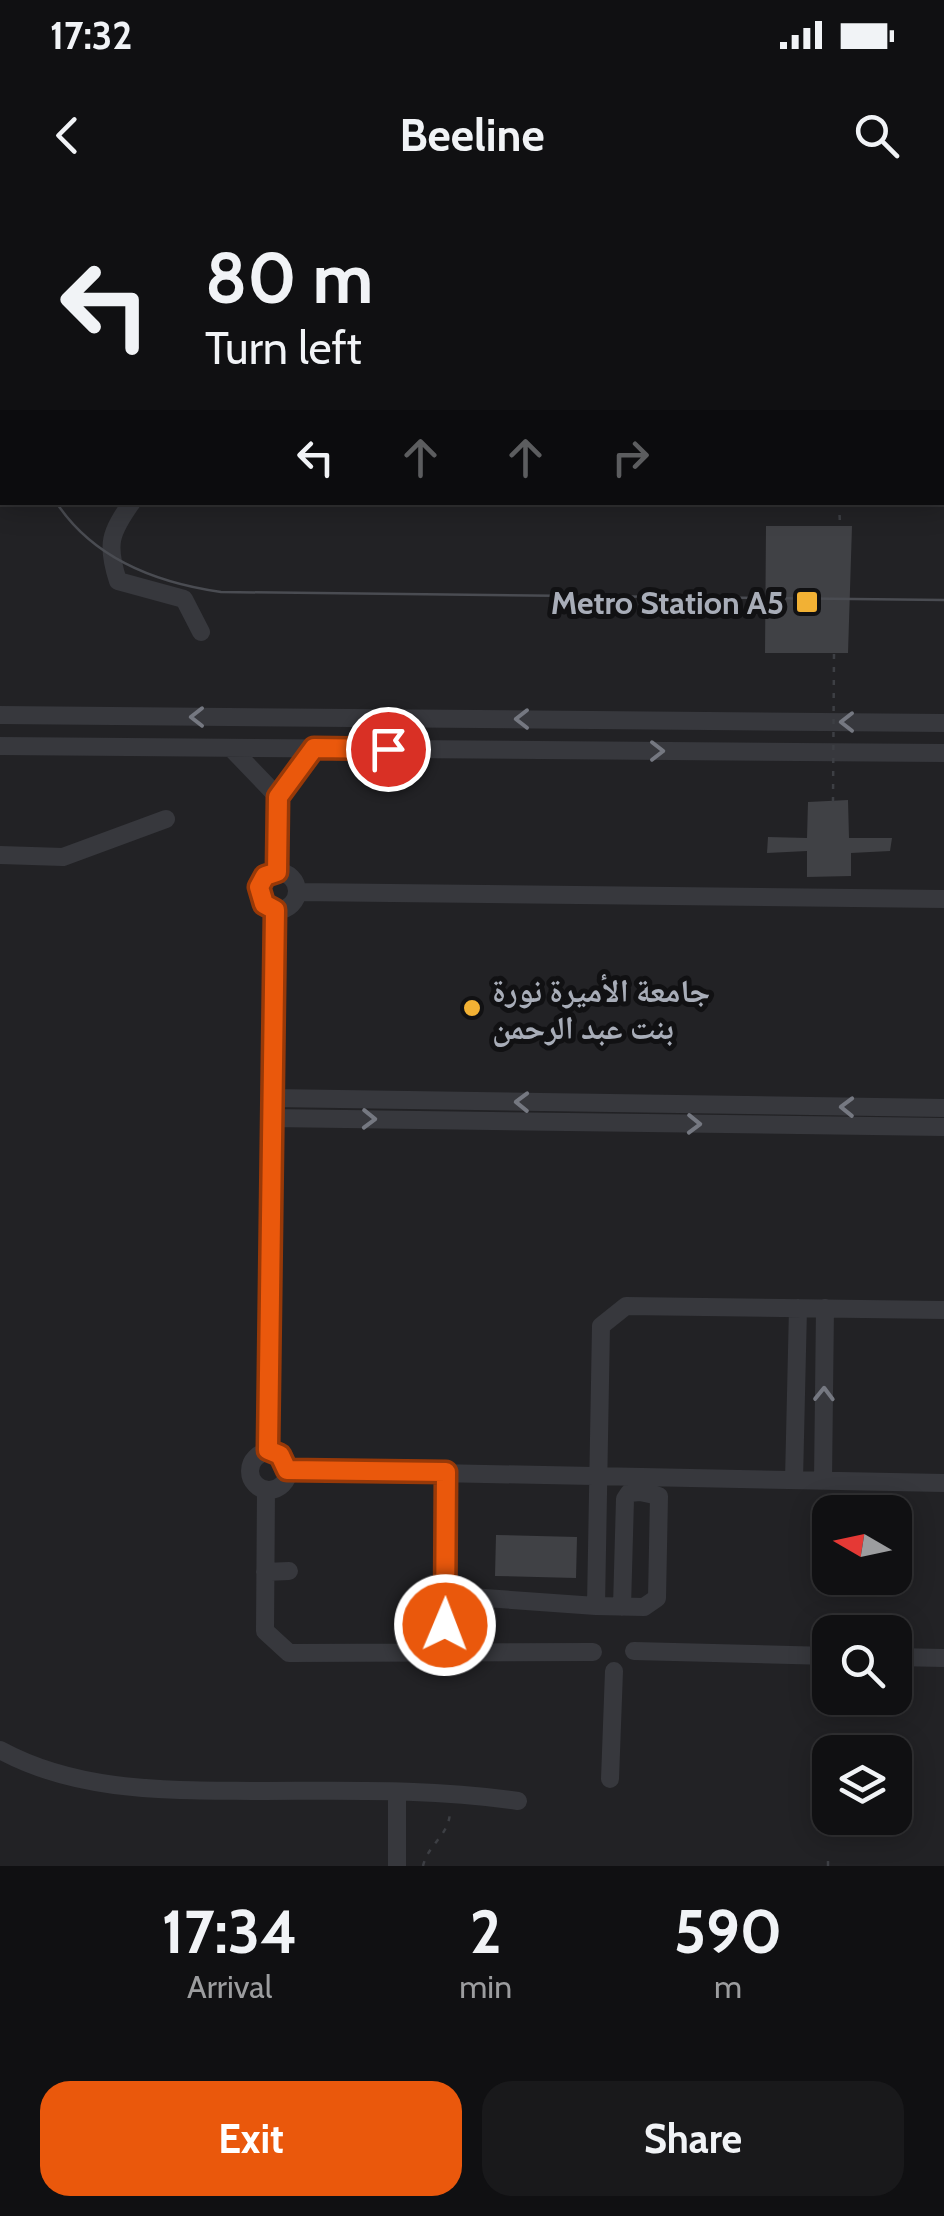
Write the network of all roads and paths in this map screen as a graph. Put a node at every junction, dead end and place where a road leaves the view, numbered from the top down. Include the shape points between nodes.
1 (130, 505) edge
2 (839, 505) edge
3 (840, 525) dead end
4 (201, 632) dead end
5 (834, 654) dead end
6 (0, 715) edge
7 (944, 723) edge
8 (0, 746) edge
9 (232, 748) junction
10 (314, 748) junction
11 (944, 753) edge
12 (278, 797) junction
13 (833, 802) dead end
14 (166, 818) dead end
15 (0, 855) edge
16 (277, 872) junction
17 (296, 892) junction
18 (944, 899) edge
19 (275, 910) junction
20 (272, 1098) junction
21 (944, 1108) edge
22 (272, 1118) junction
23 (944, 1127) edge
24 (798, 1308) junction
25 (825, 1308) junction
26 (944, 1310) edge
27 (268, 1450) junction
28 (287, 1470) junction
29 (446, 1472) junction
30 (598, 1476) junction
31 (794, 1480) junction
32 (823, 1480) junction
33 (944, 1483) edge
34 (640, 1484) junction
35 (266, 1490) junction
36 (289, 1571) dead end
37 (265, 1572) junction
38 (438, 1594) junction
39 (596, 1606) junction
40 (622, 1607) junction
41 (634, 1651) dead end
42 (593, 1652) dead end
43 (444, 1655) junction
44 (812, 1656) edge
45 (912, 1657) edge
46 (944, 1658) edge
47 (614, 1672) dead end
48 (0, 1750) edge
49 (610, 1778) dead end
50 (396, 1792) junction
51 (451, 1792) junction
52 (518, 1801) dead end
53 (828, 1859) dead end
54 (397, 1866) edge
55 (423, 1866) edge
56 (828, 1866) edge

1 - 4 street via 112,531 110,558 118,581 184,599
2 - 3 path
5 - 13 path, bridge
7 -> 6 street
8 - 9 street
9 - 10 street
9 - 12 street
10 -> 11 street
10 - 12 street
12 - 16 street
14 - 15 street via 63,857
16 - 17 street via 289,876
16 - 19 street via 259,887 264,904
17 - 18 street
17 - 19 street via 292,904
19 - 20 street
21 -> 20 street
20 - 22 street
22 -> 23 street
22 - 27 street
24 - 25 street
24 - 30 street via 626,1306 601,1326
24 - 31 street
25 - 26 street
32 -> 25 street
27 - 28 street via 280,1455
27 - 35 street via 250,1467 251,1479
28 - 29 street
28 - 35 street via 283,1484
29 - 30 street
29 - 38 street
30 - 34 street
30 - 39 street
31 - 32 street
31 - 34 street
32 - 33 street
34 - 40 street via 625,1499
34 - 40 street via 659,1496 659,1587 651,1604
35 - 37 street
36 - 37 street
37 - 43 street via 265,1630 289,1653
38 - 39 street
38 - 43 street
39 - 40 street
41 - 44 street
42 - 43 street
45 - 46 street
47 - 49 street
48 - 50 street via 83,1781 143,1790
50 - 51 street
50 - 54 street
51 - 52 street
51 - 55 path via 449,1824
53 - 56 path

